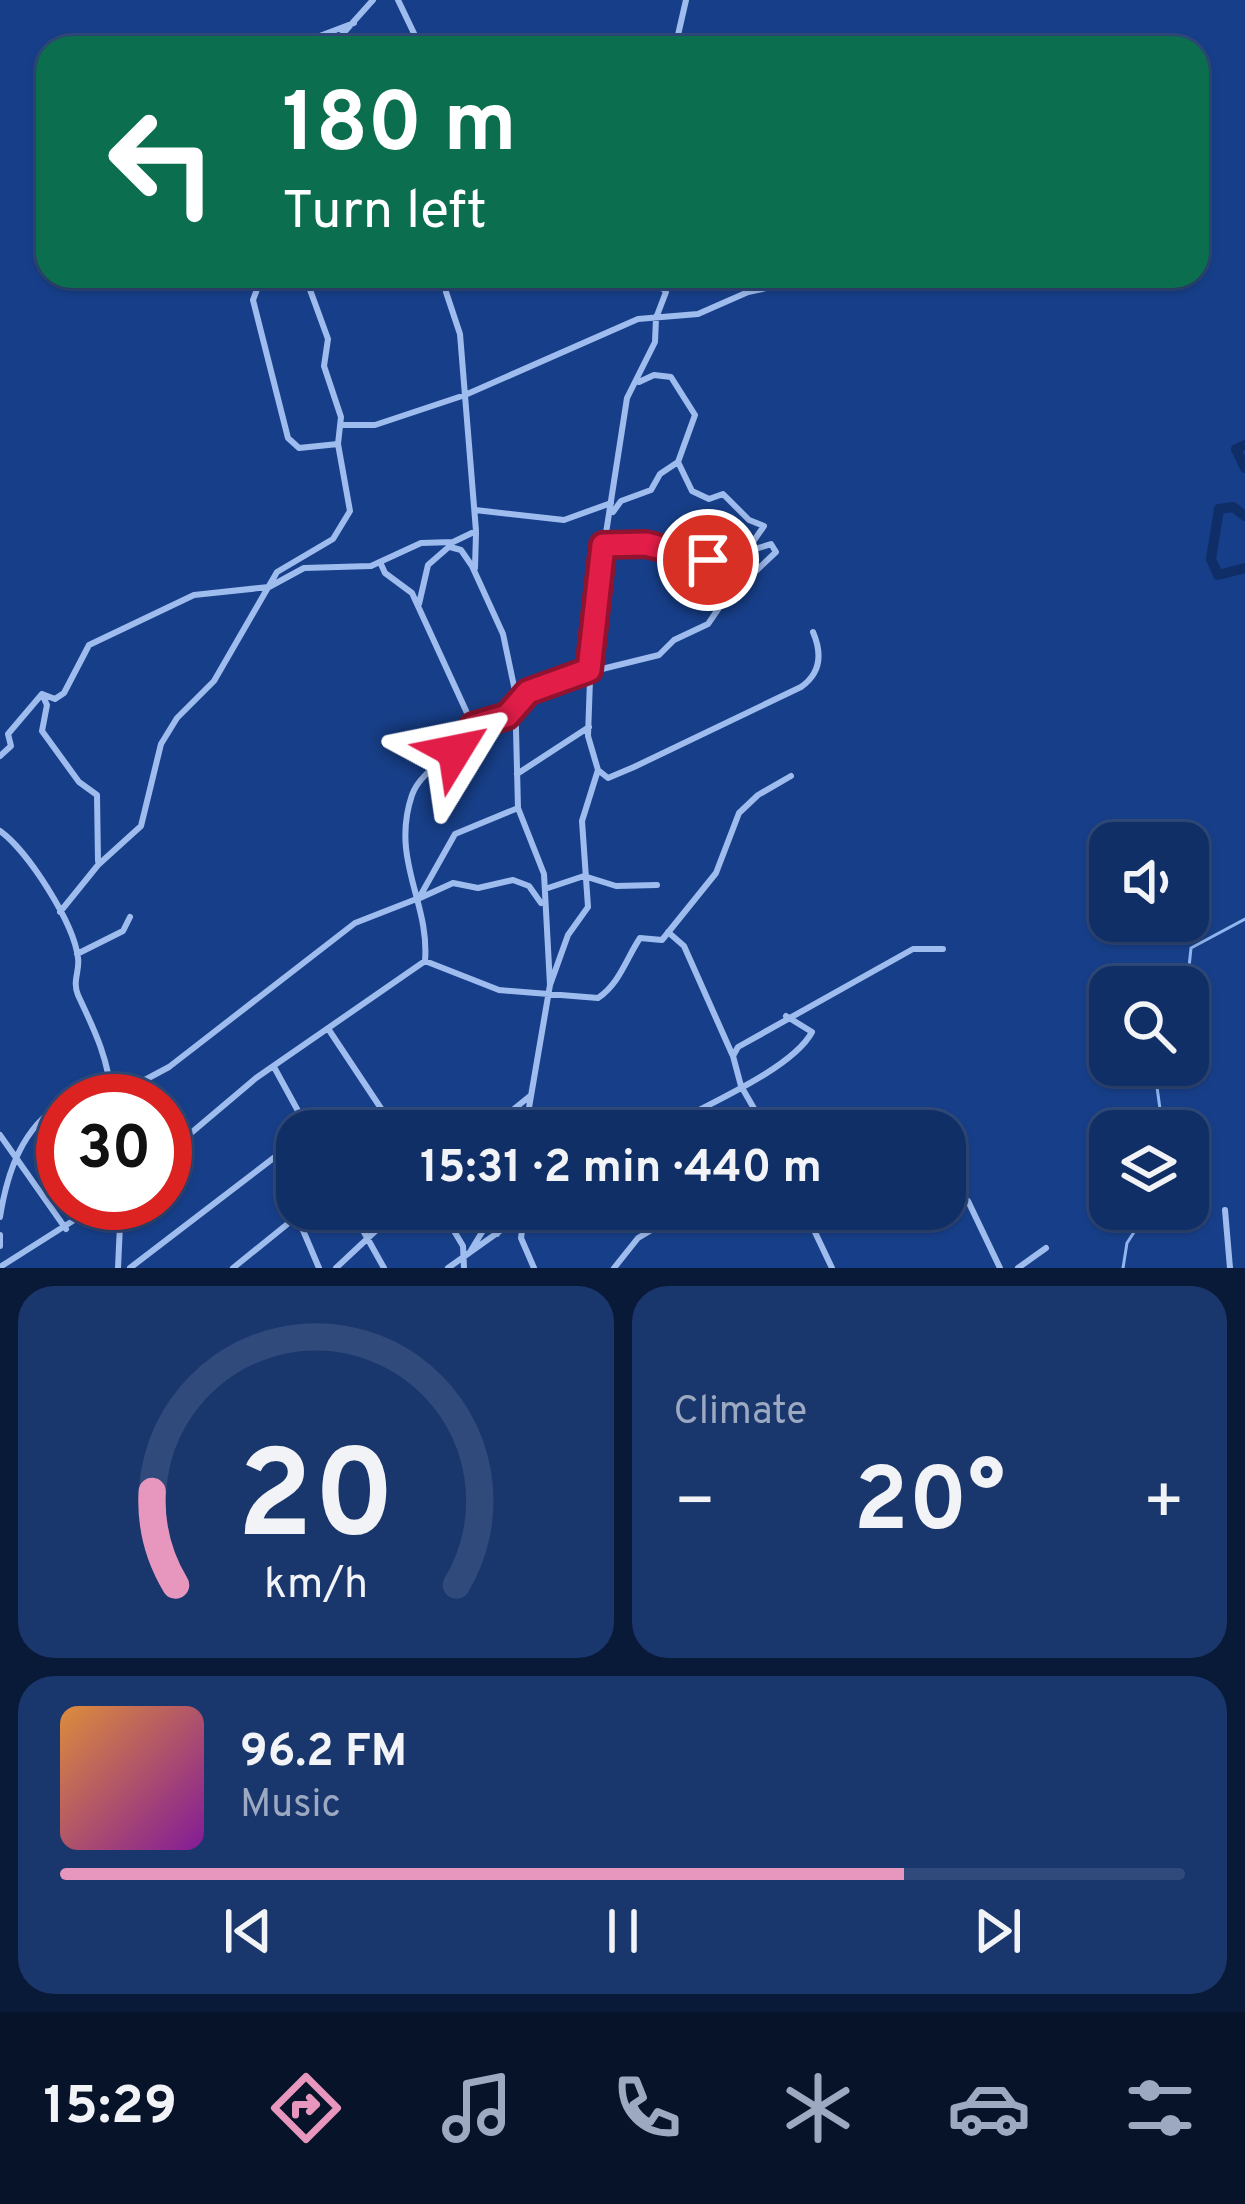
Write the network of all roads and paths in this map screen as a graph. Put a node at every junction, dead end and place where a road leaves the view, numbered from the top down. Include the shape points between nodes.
1 (373, 0) edge
2 (398, 0) edge
3 (686, 0) edge
4 (354, 23) junction
5 (320, 36) edge
6 (342, 36) edge
7 (416, 36) edge
8 (677, 36) edge
9 (258, 288) edge
10 (310, 288) edge
11 (449, 288) edge
12 (662, 288) edge
13 (764, 288) edge
14 (657, 316) junction
15 (636, 384) junction
16 (464, 395) junction
17 (343, 425) junction
18 (338, 444) junction
19 (678, 462) junction
20 (611, 503) junction
21 (475, 510) junction
22 (611, 514) junction
23 (476, 531) junction
24 (452, 544) junction
25 (603, 545) junction
26 (748, 549) junction
27 (380, 562) junction
28 (475, 571) junction
29 (269, 587) junction
30 (418, 604) junction
31 (814, 632) dead end
32 (589, 670) junction
33 (42, 694) junction
34 (514, 708) junction
35 (473, 726) junction
36 (589, 728) junction
37 (513, 754) junction
38 (0, 756) edge
39 (532, 766) junction
40 (598, 770) junction
41 (516, 775) junction
42 (791, 776) dead end
43 (518, 808) junction
44 (0, 831) edge
45 (98, 865) junction
46 (584, 876) junction
47 (657, 885) dead end
48 (545, 889) junction
49 (417, 899) junction
50 (543, 906) junction
51 (60, 912) junction
52 (130, 917) dead end
53 (668, 932) junction
54 (943, 949) dead end
55 (77, 954) junction
56 (425, 961) junction
57 (549, 987) junction
58 (787, 1016) junction
59 (329, 1030) junction
60 (733, 1056) junction
61 (274, 1066) junction
62 (108, 1074) edge
63 (156, 1074) edge
64 (741, 1086) junction
65 (532, 1094) junction
66 (298, 1110) edge
67 (382, 1110) edge
68 (513, 1110) edge
69 (529, 1110) edge
70 (697, 1110) edge
71 (755, 1110) edge
72 (36, 1126) edge
73 (192, 1133) edge
74 (0, 1135) edge
75 (276, 1156) edge
76 (14, 1161) junction
77 (36, 1184) edge
78 (968, 1201) dead end
79 (1225, 1210) dead end
80 (0, 1217) edge
81 (64, 1230) edge
82 (120, 1230) edge
83 (279, 1230) edge
84 (302, 1230) edge
85 (362, 1230) edge
86 (379, 1230) edge
87 (452, 1230) edge
88 (482, 1230) edge
89 (497, 1230) edge
90 (502, 1230) edge
91 (520, 1230) edge
92 (652, 1230) edge
93 (814, 1230) edge
94 (497, 1234) junction
95 (368, 1241) junction
96 (1046, 1248) dead end
97 (466, 1255) junction
98 (0, 1268) edge
99 (118, 1268) edge
100 (130, 1268) edge
101 (233, 1268) edge
102 (319, 1268) edge
103 (336, 1268) edge
104 (384, 1268) edge
105 (448, 1268) edge
106 (464, 1268) edge
107 (534, 1268) edge
108 (614, 1268) edge
109 (832, 1268) edge
110 (1000, 1268) edge
111 (1018, 1268) edge
112 (1230, 1268) edge

1 - 4 street
2 - 7 street
3 - 8 street
4 - 5 street
4 - 6 street
9 - 18 street via 288,438 299,448
10 - 17 street
11 - 16 street
12 - 14 street
13 - 14 street via 698,314
14 - 15 street
14 - 16 street
15 - 19 street via 671,377 694,412
15 - 20 street
16 - 17 street via 375,425
16 - 21 street
17 - 18 street
18 - 29 street via 350,511 333,538 278,572
19 - 22 street
19 - 26 street via 692,491 709,499 723,494 764,526
20 - 21 street via 564,520
20 - 22 street
21 - 23 street
22 - 25 street
23 - 24 street
23 - 28 street
24 - 27 street via 421,543
24 - 28 street
24 - 30 street via 428,565
25 - 26 street via 646,544 708,560
25 - 32 street
26 - 32 street via 771,544 776,552 709,624 659,656
27 - 29 street via 304,568
27 - 30 street
28 - 34 street via 503,634
29 - 33 street via 206,592 114,631 89,645 64,694
29 - 45 street via 214,681 161,744 141,826
30 - 35 street
31 - 40 street via 816,672 801,687 608,778
32 - 34 street via 528,692
32 - 36 street
33 - 38 street
33 - 45 street via 42,731 97,795
34 - 35 street
34 - 37 street
35 - 49 street via 412,796 405,862
36 - 39 street
36 - 40 street
37 - 39 street
37 - 41 street
39 - 41 street
40 - 46 street via 582,821
41 - 43 street
42 - 53 street via 739,813 716,872
43 - 48 street
43 - 49 street via 449,839
44 - 51 street
45 - 51 street
46 - 47 street via 616,886
46 - 48 street
46 - 57 street via 588,911 568,935
48 - 50 street
49 - 50 street via 453,883 478,888 513,880 530,886
49 - 56 street
49 - 63 street via 362,919 318,948
50 - 57 street
51 - 55 street
52 - 55 street via 123,931
53 - 57 street via 662,940 640,938 616,986 598,998
53 - 60 street via 684,946
54 - 58 street via 913,949
55 - 62 street via 77,992 100,1035
56 - 57 street via 499,990
56 - 59 street
57 - 65 street
58 - 60 street
58 - 64 street via 809,1025 811,1036
59 - 61 street
59 - 67 street
60 - 64 street
61 - 66 street
61 - 73 street
64 - 70 street
64 - 71 street
65 - 68 street
65 - 69 street
72 - 76 street
74 - 76 street
75 - 100 street
76 - 77 street
76 - 80 street
78 - 110 street
79 - 112 street
81 - 98 street
82 - 99 street
83 - 101 street
84 - 102 street
85 - 95 street
86 - 95 street
87 - 97 street
88 - 97 street
89 - 94 street
90 - 94 street
91 - 107 street
92 - 108 street
93 - 109 street
94 - 97 street
95 - 103 street
95 - 104 street
96 - 111 street
97 - 105 street
97 - 106 street

